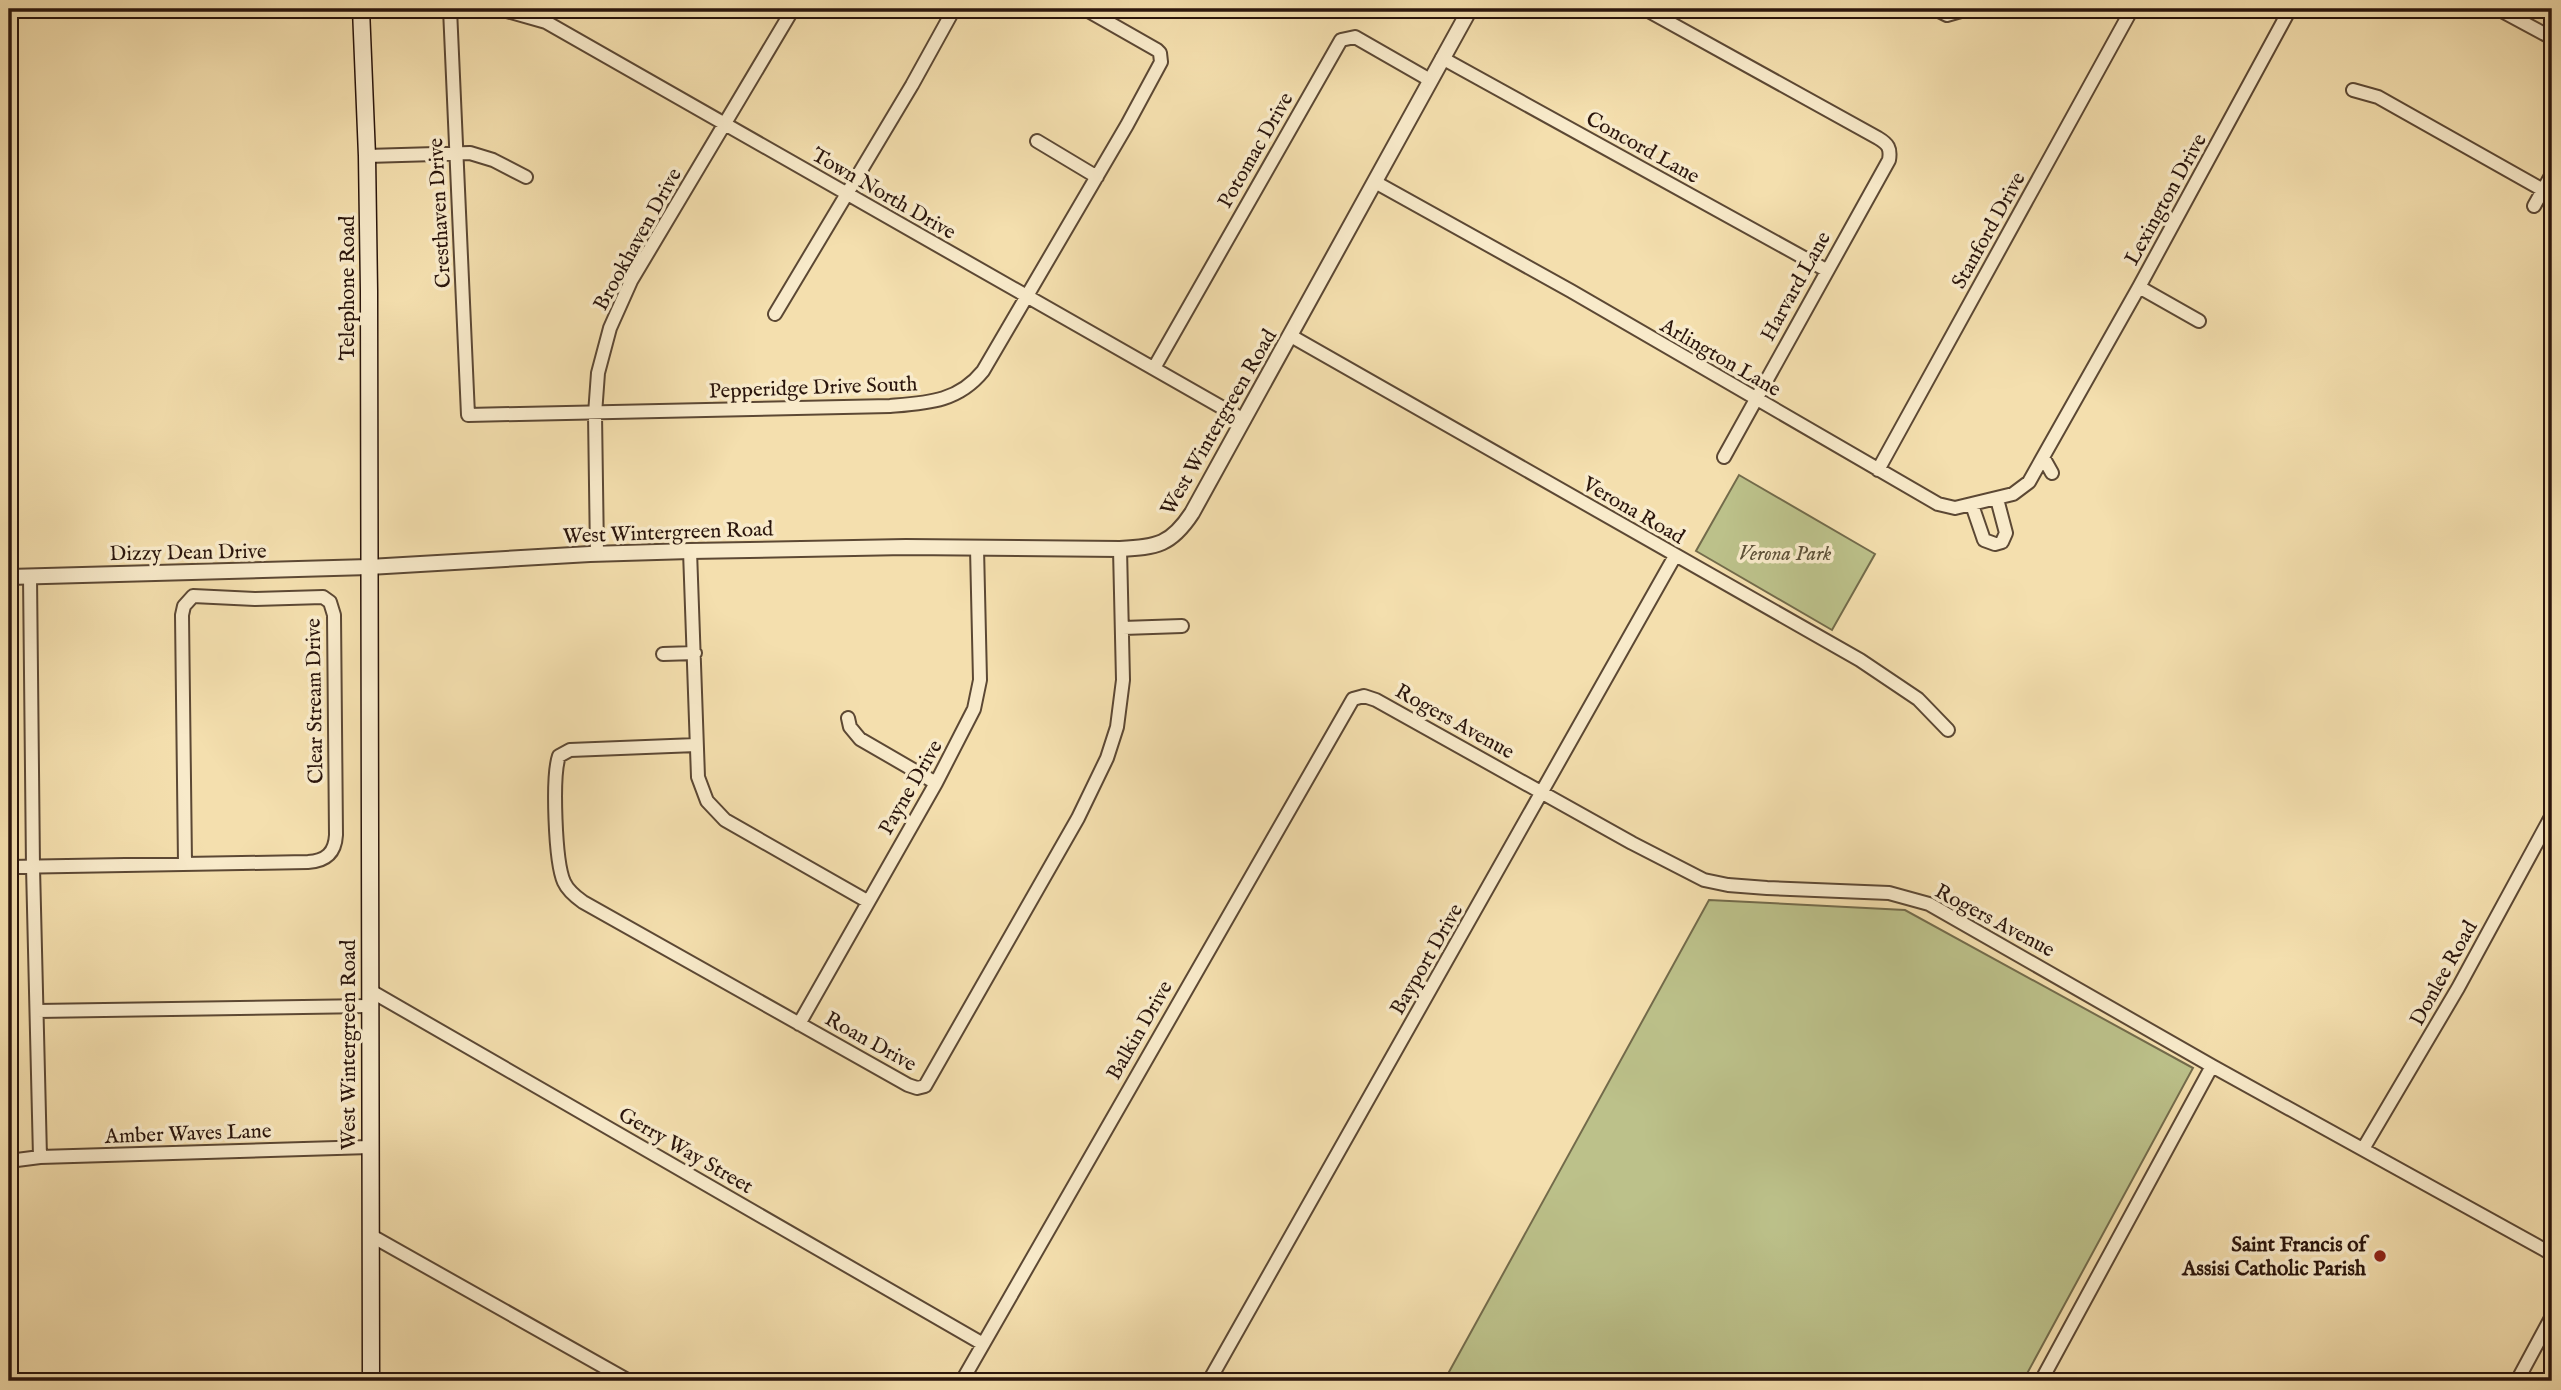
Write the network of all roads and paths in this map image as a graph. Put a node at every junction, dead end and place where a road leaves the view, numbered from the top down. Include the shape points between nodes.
1 (361, 9) edge
2 (450, 9) edge
3 (500, 9) edge
4 (793, 9) edge
5 (954, 9) edge
6 (1085, 9) edge
7 (1470, 9) edge
8 (1645, 9) edge
9 (1935, 9) edge
10 (1968, 9) edge
11 (2132, 9) edge
12 (2290, 9) edge
13 (2498, 9) edge
14 (2552, 38) edge
15 (1441, 58) junction
16 (1430, 80) junction
17 (2353, 90) dead end
18 (723, 124) junction
19 (1037, 141) dead end
20 (455, 153) junction
21 (367, 156) junction
22 (2552, 174) edge
23 (526, 177) dead end
24 (1097, 177) junction
25 (1375, 182) junction
26 (2543, 190) junction
27 (846, 194) junction
28 (2534, 206) dead end
29 (1826, 270) junction
30 (2139, 287) junction
31 (1027, 296) junction
32 (775, 314) dead end
33 (2199, 321) dead end
34 (1291, 336) junction
35 (1154, 368) junction
36 (1755, 398) junction
37 (2071, 407) joint
38 (595, 414) junction
39 (468, 415) joint
40 (1244, 421) junction
41 (1724, 457) dead end
42 (2042, 457) junction
43 (1878, 470) junction
44 (2052, 473) dead end
45 (1997, 499) junction
46 (1972, 505) junction
47 (977, 548) junction
48 (1120, 550) junction
49 (690, 551) junction
50 (597, 554) junction
51 (1675, 556) junction
52 (369, 567) junction
53 (30, 576) junction
54 (9, 577) edge
55 (1182, 626) dead end
56 (1123, 628) junction
57 (695, 653) junction
58 (663, 654) dead end
59 (1353, 699) joint
60 (848, 718) dead end
61 (1948, 730) dead end
62 (696, 745) junction
63 (936, 783) junction
64 (1544, 792) junction
65 (2552, 815) edge
66 (185, 863) junction
67 (9, 867) edge
68 (33, 867) junction
69 (867, 901) junction
70 (369, 998) junction
71 (37, 1011) junction
72 (799, 1024) junction
73 (2212, 1066) junction
74 (370, 1147) junction
75 (2364, 1149) junction
76 (40, 1157) junction
77 (9, 1161) edge
78 (370, 1235) junction
79 (2552, 1254) edge
80 (2552, 1316) edge
81 (983, 1344) junction
82 (371, 1381) edge
83 (629, 1381) edge
84 (962, 1381) edge
85 (1209, 1381) edge
86 (2041, 1381) edge
87 (2517, 1381) edge

1 - 21 main road, Telephone Road
2 - 20 street, Cresthaven Drive
3 - 18 street, Town North Drive via 546,22
4 - 18 street, Brookhaven Drive
5 - 27 street
6 - 24 street, Pepperidge Drive South via 1152,47 1160,53 1161,62
7 - 15 street, West Wintergreen Road
8 - 29 street, Harvard Lane via 1887,144 1889,160
9 - 10 street via 1947,15
11 - 43 street, Stanford Drive
12 - 30 street, Lexington Drive
13 - 14 street
15 - 16 street, West Wintergreen Road
15 - 29 street, Concord Lane
16 - 25 street, West Wintergreen Road
16 - 35 street, Potomac Drive via 1355,37 1340,40
17 - 26 street via 2378,97
18 - 27 street, Town North Drive
18 - 38 street, Brookhaven Drive via 615,316 598,373
19 - 24 street
20 - 21 street
20 - 23 street via 493,160
20 - 39 street, Cresthaven Drive
21 - 52 main road, Telephone Road
22 - 26 street
24 - 31 street, Pepperidge Drive South
25 - 34 street, West Wintergreen Road
25 - 36 street, Arlington Lane
26 - 28 street
27 - 31 street, Town North Drive
27 - 32 street
29 - 36 street, Harvard Lane
30 - 33 street
30 - 37 street, Lexington Drive
31 - 35 street, Town North Drive
31 - 38 street, Pepperidge Drive South via 976,379 937,402
34 - 40 street, West Wintergreen Road
34 - 51 street, Verona Road
35 - 40 street, Town North Drive
36 - 41 street, Harvard Lane
36 - 43 street, Arlington Lane
37 - 42 street, Arlington Lane
38 - 39 street, Pepperidge Drive South
38 - 50 street, Brookhaven Drive
40 - 48 street, West Wintergreen Road via 1180,531 1158,544
42 - 44 street
42 - 45 street, Arlington Lane via 2029,482
43 - 46 street, Arlington Lane via 1938,504
45 - 46 street, Arlington Lane
45 - 46 street via 2006,533 2002,542 1995,544 1984,540
47 - 48 street, West Wintergreen Road
47 - 49 street, West Wintergreen Road
47 - 63 street, Payne Drive via 979,687 970,719
48 - 56 street, Roan Drive
49 - 50 street, West Wintergreen Road
49 - 57 street
50 - 52 street, West Wintergreen Road
51 - 61 street, Verona Road via 1860,660 1918,699
51 - 64 street, Bayport Drive
52 - 53 street, Dizzy Dean Drive
52 - 70 main road, West Wintergreen Road
53 - 54 street, Dizzy Dean Drive
53 - 68 street
55 - 56 street
56 - 72 street, Roan Drive via 1123,680 1117,727 1107,758 925,1086 908,1085
57 - 58 street
57 - 62 street
59 - 64 street, Rogers Avenue via 1377,699
59 - 81 street, Balkin Drive
60 - 63 street via 860,739
62 - 69 street via 702,790 715,811
62 - 72 street, Roan Drive via 570,750 559,756 556,825 565,885 583,902
63 - 69 street, Payne Drive
64 - 73 street, Rogers Avenue via 1704,880 1779,889 1889,893 1929,904
64 - 85 street, Bayport Drive
65 - 75 street, Donlee Road
66 - 66 street, Clear Stream Drive via 184,606 192,596 323,597 334,615 336,835 330,854 308,862
66 - 68 street
67 - 68 street
68 - 71 street
69 - 72 street, Payne Drive
70 - 71 street
70 - 74 main road, West Wintergreen Road
70 - 81 street, Gerry Way Street
71 - 76 street
73 - 75 street, Rogers Avenue
73 - 86 street
74 - 76 street, Amber Waves Lane
74 - 78 main road, West Wintergreen Road
75 - 79 street, Rogers Avenue
76 - 77 street, Amber Waves Lane
78 - 82 main road, West Wintergreen Road
78 - 83 street
80 - 87 street
81 - 84 street, Balkin Drive

